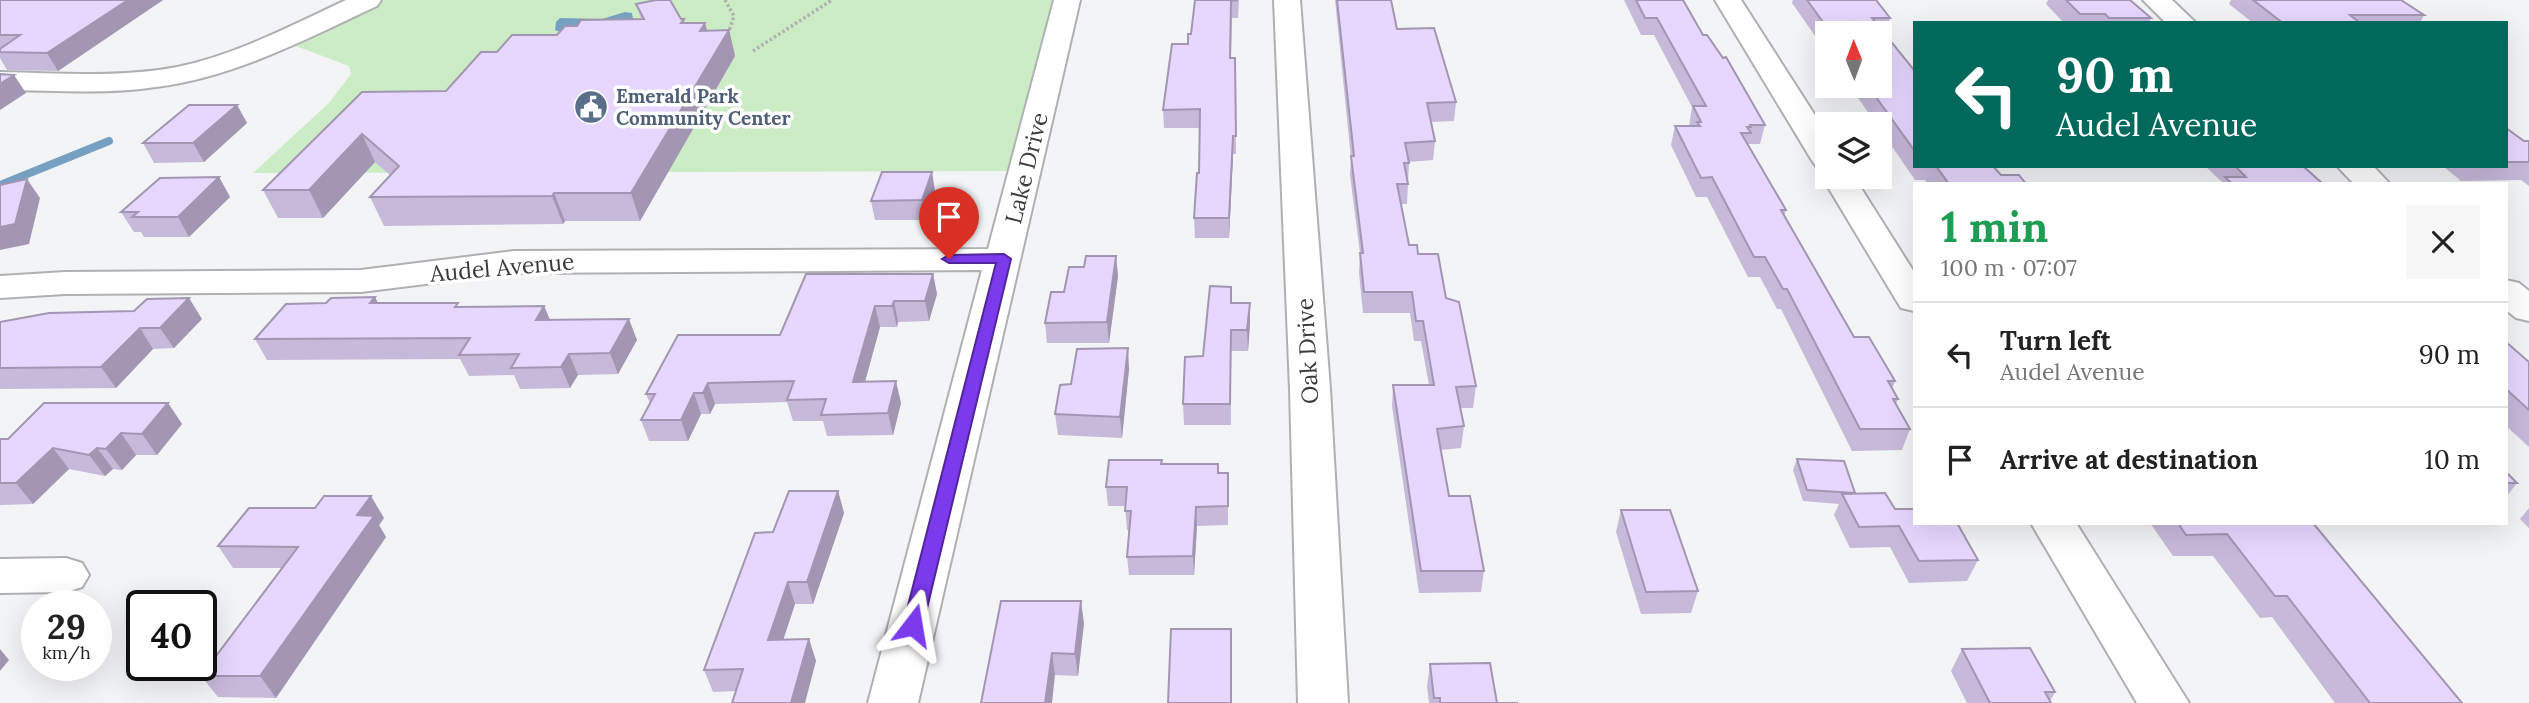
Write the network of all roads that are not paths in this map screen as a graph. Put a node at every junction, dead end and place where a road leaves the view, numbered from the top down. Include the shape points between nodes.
1 (368, 0) edge
2 (1067, 0) edge
3 (1287, 0) edge
4 (1728, 0) edge
5 (2156, 0) edge
6 (2181, 21) edge
7 (0, 81) edge
8 (1815, 140) edge
9 (2355, 168) edge
10 (2372, 182) edge
11 (1845, 189) edge
12 (1004, 259) junction
13 (0, 287) edge
14 (2508, 293) edge
15 (1913, 298) edge
16 (2529, 310) edge
17 (2054, 525) edge
18 (66, 575) dead end
19 (0, 576) edge
20 (893, 703) edge
21 (1323, 703) edge
22 (2164, 703) edge

1 - 7 street via 244,55 174,76
2 - 12 street, Lake Drive
3 - 21 street, Oak Drive
4 - 8 street
5 - 6 street
9 - 10 street
11 - 15 street
12 - 13 street, Audel Avenue via 538,261 361,281
12 - 20 street, Lake Drive
14 - 16 street
17 - 22 street
18 - 19 street

